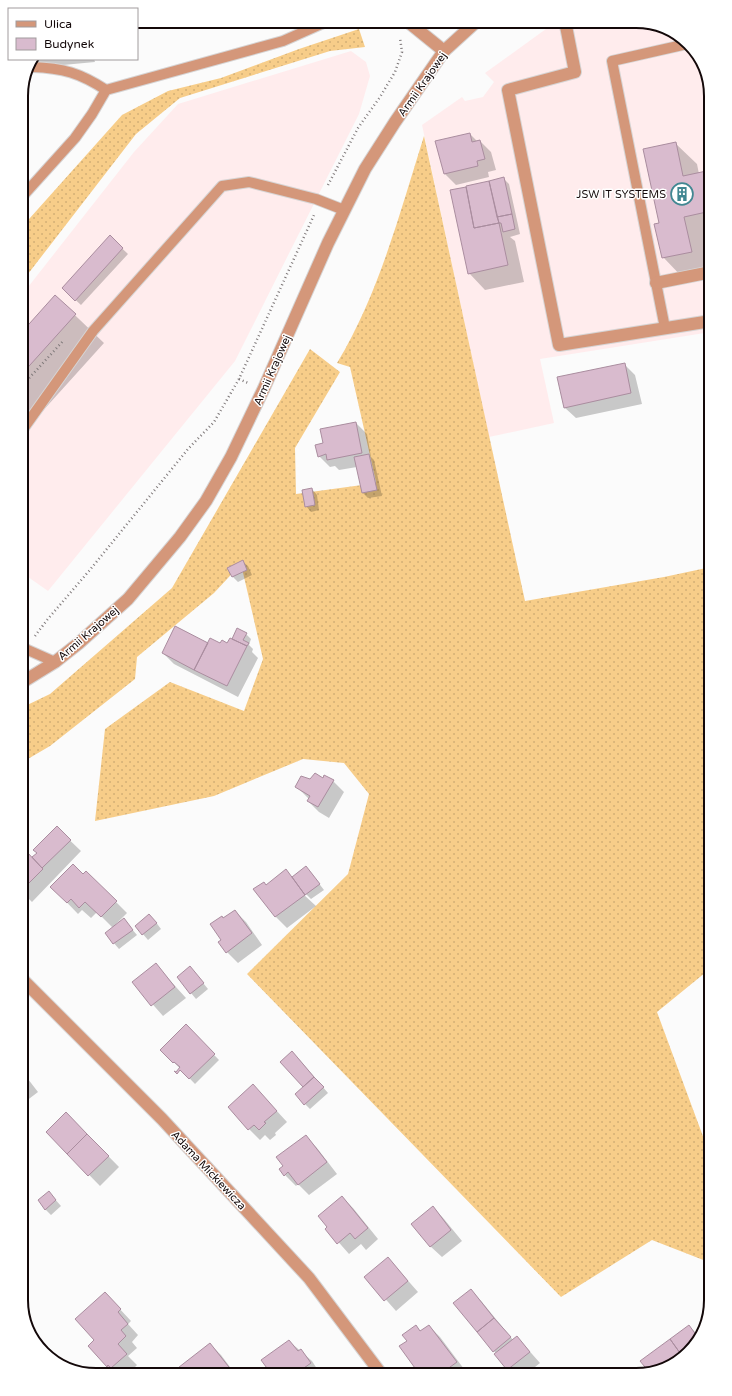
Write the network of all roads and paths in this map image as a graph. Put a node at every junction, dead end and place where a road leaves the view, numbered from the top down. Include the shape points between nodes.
1 (312, 28) edge
2 (415, 28) edge
3 (470, 28) edge
4 (566, 28) edge
5 (395, 33) dead end
6 (681, 45) edge
7 (444, 52) junction
8 (35, 66) edge
9 (106, 90) junction
10 (28, 190) edge
11 (320, 202) junction
12 (344, 210) junction
13 (704, 273) edge
14 (656, 283) junction
15 (704, 322) edge
16 (665, 328) junction
17 (67, 337) dead end
18 (28, 379) edge
19 (28, 422) edge
20 (34, 637) dead end
21 (28, 650) edge
22 (55, 662) junction
23 (28, 679) edge
24 (28, 985) edge
25 (377, 1368) edge

1 - 9 lane via 283,41
2 - 7 street
3 - 7 street, Armii Krajowej
4 - 16 street via 575,72 508,90 559,345
5 - 11 path via 400,37 402,52 395,72 358,128
6 - 14 lane via 612,60
7 - 12 street, Armii Krajowej via 365,169
8 - 9 lane via 65,70 88,78
9 - 10 lane via 75,138
11 - 12 lane
11 - 19 lane via 249,182 222,186 93,330
11 - 20 path via 239,380 214,422 188,449
12 - 22 street, Armii Krajowej via 238,443 206,501 180,537 128,599 79,644
13 - 14 street
14 - 16 lane
15 - 16 street
17 - 18 path
21 - 22 lane
22 - 23 street, Armii Krajowej
24 - 25 street, Adama Mickiewicza via 162,1119 309,1278

